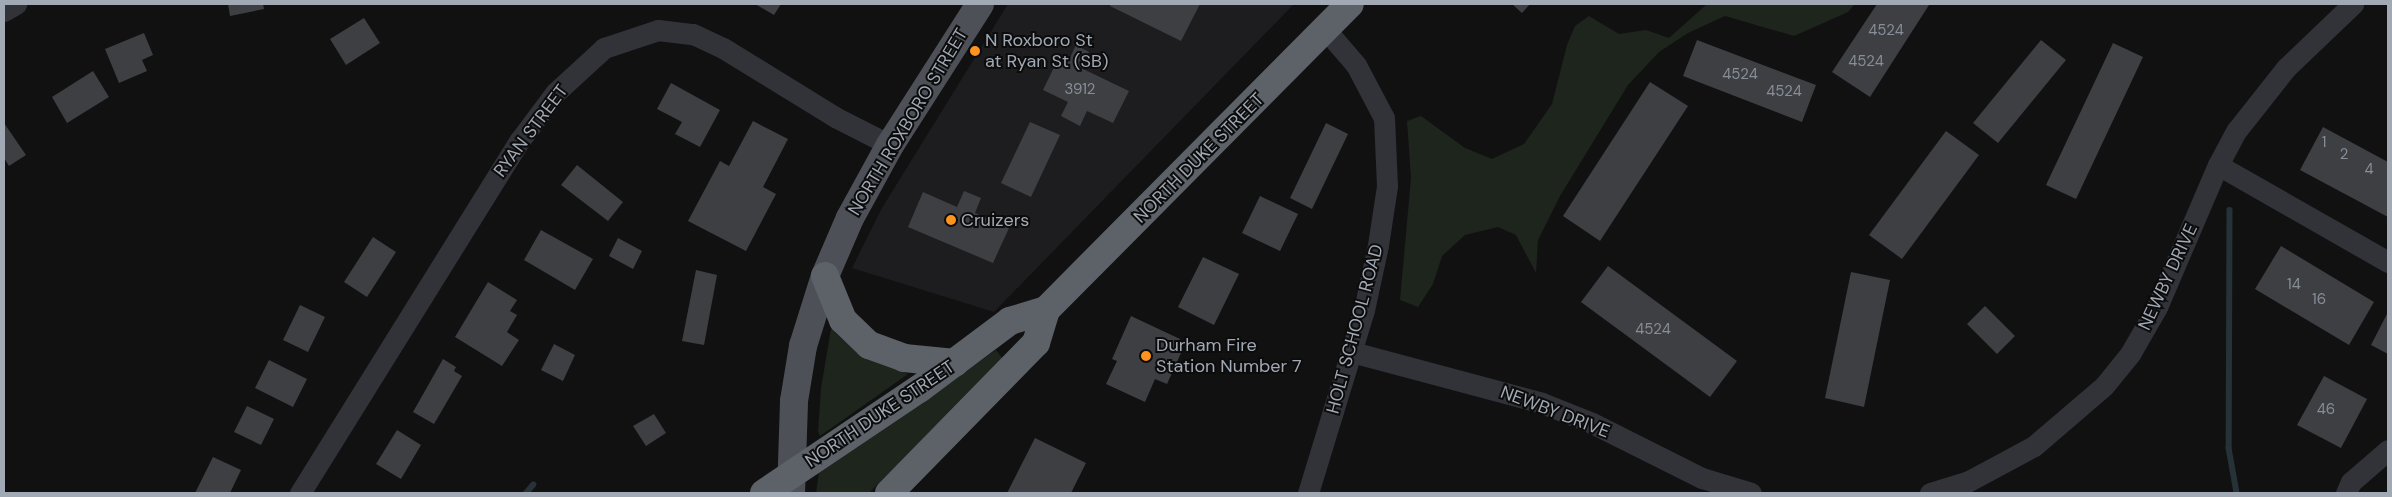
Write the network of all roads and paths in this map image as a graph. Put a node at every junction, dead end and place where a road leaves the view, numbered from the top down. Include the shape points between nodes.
1 (16, 4) edge
2 (980, 4) edge
3 (1350, 4) edge
4 (2353, 4) edge
5 (4, 11) edge
6 (1326, 30) junction
7 (890, 145) junction
8 (2218, 165) junction
9 (2388, 262) edge
10 (825, 276) junction
11 (1046, 310) junction
12 (1352, 352) junction
13 (955, 363) junction
14 (2388, 450) edge
15 (791, 484) edge
16 (1940, 492) edge
17 (300, 493) edge
18 (764, 493) edge
19 (889, 493) edge
20 (1308, 493) edge
21 (1751, 493) edge
22 (2346, 493) edge

1 - 5 street
2 - 7 main road, NORTH ROXBORO STREET
3 - 6 highway, NORTH DUKE STREET
4 - 8 street, NEWBY DRIVE via 2266,90 2237,130
6 - 11 highway, NORTH DUKE STREET
6 - 12 street, HOLT SCHOOL ROAD via 1370,88 1384,118 1387,134 1387,186 1378,245
7 - 10 main road, NORTH ROXBORO STREET via 850,218
7 - 17 street, RYAN STREET via 835,117 723,48 693,34 677,30 645,32 604,48 555,93 520,140
8 - 9 street
8 - 16 street, NEWBY DRIVE via 2157,307 2130,354 2104,386 2034,446 2000,466
10 - 13 highway via 844,320 869,345 904,358
10 - 15 main road, NORTH ROXBORO STREET via 808,328 798,375
11 - 13 highway, NORTH DUKE STREET via 1010,321
11 - 19 highway, NORTH DUKE STREET via 1036,343
12 - 20 street, HOLT SCHOOL ROAD
12 - 21 street, NEWBY DRIVE via 1542,403 1592,423 1702,478
13 - 15 highway, NORTH DUKE STREET
14 - 22 street via 2351,482
15 - 18 highway

